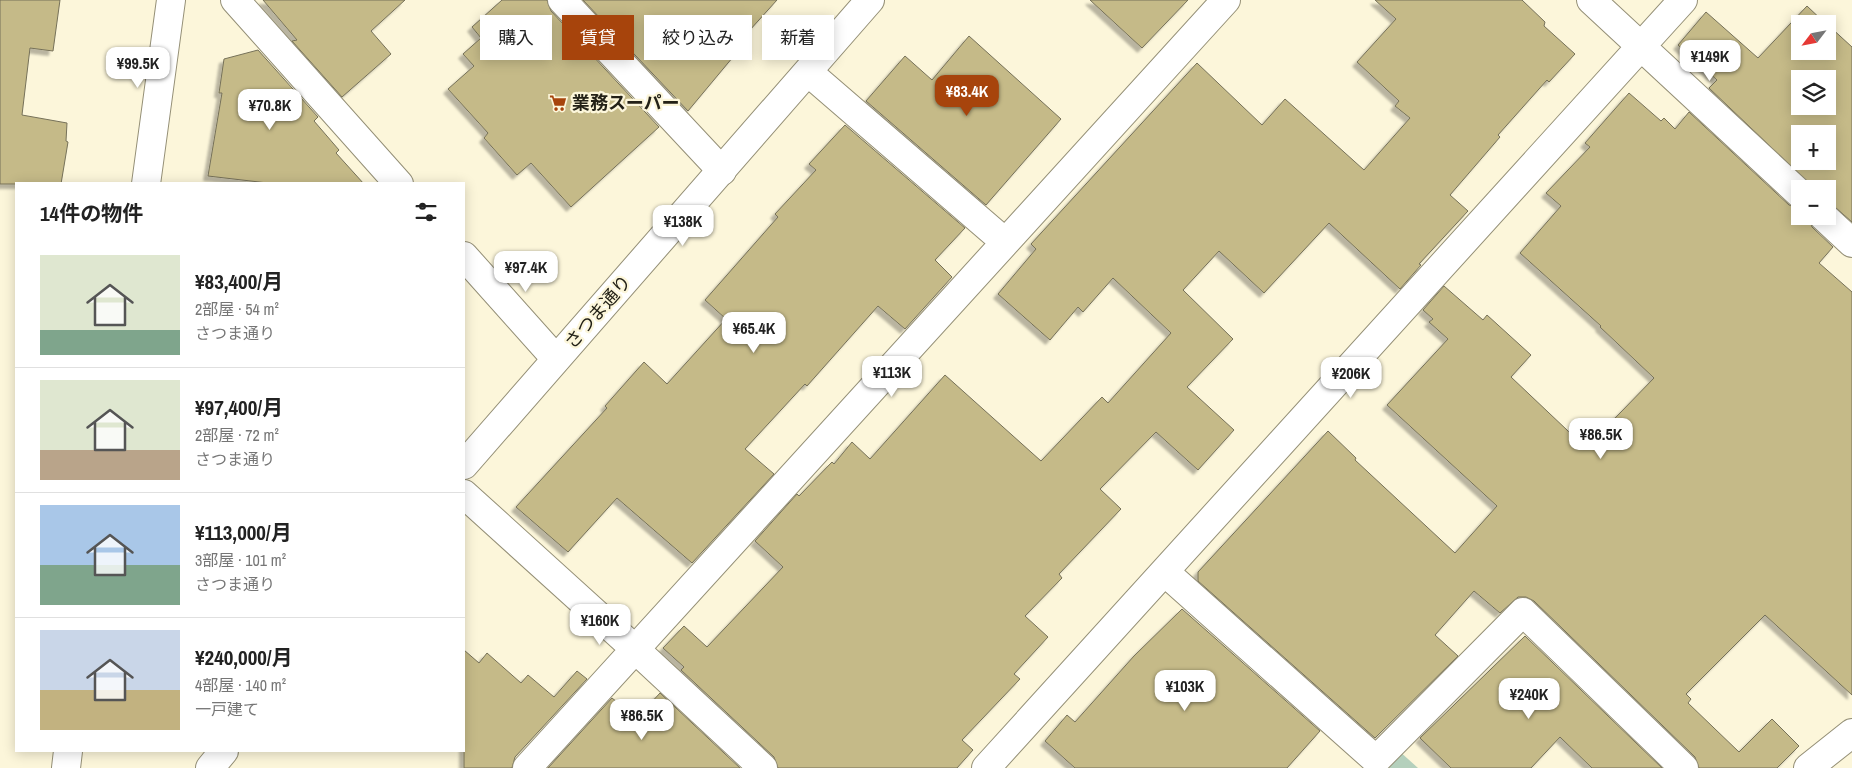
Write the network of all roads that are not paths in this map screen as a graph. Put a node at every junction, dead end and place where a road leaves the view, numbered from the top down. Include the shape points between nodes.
1 (171, 0) edge
2 (235, 0) edge
3 (562, 0) edge
4 (870, 0) edge
5 (1226, 0) edge
6 (1591, 0) edge
7 (1684, 0) edge
8 (1641, 46) junction
9 (808, 72) junction
10 (722, 171) junction
11 (146, 182) edge
12 (397, 182) edge
13 (1791, 186) edge
14 (1833, 225) edge
15 (1005, 242) junction
16 (1852, 243) edge
17 (465, 257) edge
18 (556, 359) junction
19 (465, 464) edge
20 (465, 495) edge
21 (1166, 573) junction
22 (635, 649) junction
23 (1852, 733) edge
24 (68, 752) edge
25 (223, 752) edge
26 (66, 768) edge
27 (210, 768) edge
28 (527, 768) edge
29 (763, 768) edge
30 (986, 768) edge
31 (1684, 768) edge
32 (1808, 768) edge

1 - 11 street
2 - 12 street
3 - 10 street
4 - 9 street, さつま通り
5 - 15 street
6 - 8 street
7 - 8 street
8 - 13 street
8 - 21 street
9 - 10 street, さつま通り
9 - 15 street
10 - 18 street, さつま通り
14 - 16 street
15 - 22 street
17 - 18 street
18 - 19 street, さつま通り
20 - 22 street
21 - 30 street
21 - 31 street via 1376,760 1523,612
22 - 28 street
22 - 29 street
23 - 32 street
24 - 26 street
25 - 27 street

